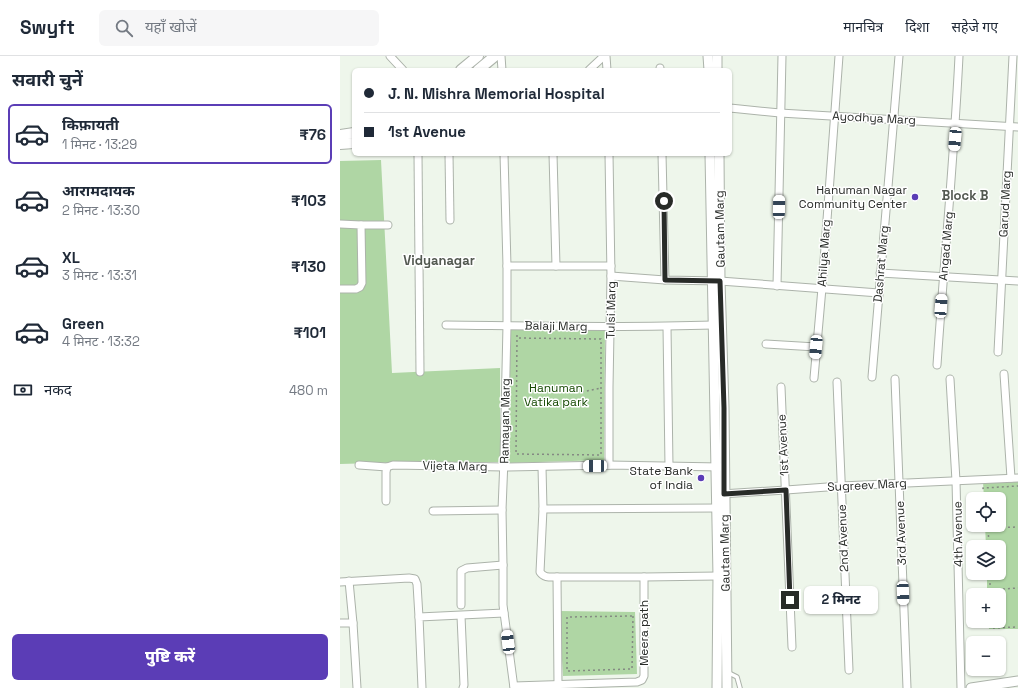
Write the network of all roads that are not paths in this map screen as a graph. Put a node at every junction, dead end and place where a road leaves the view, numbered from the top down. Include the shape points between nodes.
1 (390, 56) edge
2 (478, 56) edge
3 (495, 56) edge
4 (501, 56) edge
5 (605, 56) edge
6 (708, 56) edge
7 (717, 56) edge
8 (782, 56) edge
9 (839, 56) edge
10 (899, 56) edge
11 (960, 56) edge
12 (1013, 56) edge
13 (401, 68) edge
14 (463, 68) edge
15 (480, 68) edge
16 (502, 68) edge
17 (591, 68) edge
18 (606, 68) edge
19 (709, 68) edge
20 (718, 68) edge
21 (732, 108) edge
22 (780, 113) junction
23 (834, 116) junction
24 (894, 120) junction
25 (956, 123) junction
26 (1010, 127) junction
27 (1018, 127) edge
28 (352, 133) edge
29 (340, 135) edge
30 (352, 143) edge
31 (340, 144) edge
32 (418, 156) edge
33 (449, 156) edge
34 (504, 156) edge
35 (553, 156) edge
36 (608, 156) edge
37 (662, 156) edge
38 (710, 156) edge
39 (719, 156) edge
40 (450, 220) dead end
41 (340, 224) edge
42 (361, 225) junction
43 (388, 225) dead end
44 (507, 266) junction
45 (556, 266) junction
46 (611, 266) junction
47 (880, 273) junction
48 (611, 276) junction
49 (943, 277) junction
50 (665, 280) junction
51 (1002, 280) junction
52 (717, 281) junction
53 (1018, 281) edge
54 (778, 286) junction
55 (822, 288) junction
56 (340, 289) edge
57 (879, 293) junction
58 (713, 324) junction
59 (446, 325) dead end
60 (507, 326) junction
61 (667, 326) junction
62 (611, 327) junction
63 (766, 344) dead end
64 (816, 347) junction
65 (998, 352) dead end
66 (937, 365) dead end
67 (420, 372) dead end
68 (1004, 374) dead end
69 (872, 377) dead end
70 (814, 378) dead end
71 (895, 379) dead end
72 (950, 380) dead end
73 (837, 382) dead end
74 (781, 387) dead end
75 (360, 465) dead end
76 (609, 465) junction
77 (669, 466) junction
78 (387, 467) junction
79 (504, 467) junction
80 (542, 467) junction
81 (720, 467) junction
82 (1014, 478) edge
83 (956, 481) junction
84 (899, 483) junction
85 (841, 486) junction
86 (786, 490) junction
87 (720, 494) junction
88 (386, 501) dead end
89 (717, 508) junction
90 (502, 510) junction
91 (543, 510) junction
92 (433, 511) dead end
93 (503, 566) junction
94 (718, 576) junction
95 (557, 577) junction
96 (644, 577) junction
97 (340, 582) edge
98 (349, 582) junction
99 (461, 605) dead end
100 (504, 613) junction
101 (461, 616) junction
102 (420, 617) junction
103 (340, 623) edge
104 (353, 623) junction
105 (792, 647) dead end
106 (849, 670) dead end
107 (726, 671) junction
108 (1018, 681) edge
109 (558, 684) junction
110 (722, 686) edge
111 (514, 687) edge
112 (357, 688) edge
113 (422, 688) edge
114 (462, 688) edge
115 (740, 688) edge
116 (907, 688) edge
117 (961, 688) edge
118 (972, 688) edge

1 - 13 street
2 - 14 main road
3 - 15 main road
4 - 16 street
5 - 17 street
5 - 18 street
6 - 19 street
7 - 20 street
8 - 22 street
9 - 23 street, Ahilya Marg
10 - 24 street, Dashrat Marg
11 - 25 street, Angad Marg
12 - 26 street, Garud Marg
21 - 22 street, Ayodhya Marg
22 - 23 street, Ayodhya Marg
22 - 54 street
23 - 24 street, Ayodhya Marg
23 - 55 street, Ahilya Marg
24 - 25 street, Ayodhya Marg
24 - 47 street, Dashrat Marg
25 - 26 street, Ayodhya Marg
25 - 49 street, Angad Marg
26 - 27 street, Ayodhya Marg
26 - 51 street, Garud Marg
28 - 29 main road
30 - 31 main road
32 - 67 street
33 - 40 street
34 - 44 street, Ramayan Marg
35 - 45 street
36 - 46 street, Tulsi Marg
37 - 50 street
38 - 52 street, Gautam Marg
39 - 52 street, Gautam Marg
41 - 42 street
42 - 43 street
42 - 56 street via 362,283 356,289
44 - 45 street
44 - 60 street, Ramayan Marg
45 - 46 street
46 - 48 street, Tulsi Marg
47 - 49 street
47 - 57 street, Dashrat Marg
48 - 50 street
48 - 62 street, Tulsi Marg
49 - 51 street
49 - 66 street, Angad Marg
50 - 52 street
51 - 53 street
51 - 65 street, Garud Marg
52 - 54 street
52 - 58 street, Gautam Marg
52 - 81 street, Gautam Marg
54 - 55 street
55 - 57 street
55 - 64 street, Ahilya Marg
57 - 69 street, Dashrat Marg
58 - 61 street, Balaji Marg
58 - 81 street, Gautam Marg
59 - 60 street, Balaji Marg
60 - 62 street, Balaji Marg
60 - 79 street, Ramayan Marg
61 - 62 street, Balaji Marg
61 - 77 street
62 - 76 street, Tulsi Marg
63 - 64 street
64 - 70 street, Ahilya Marg
68 - 82 street
71 - 84 street, 3rd Avenue
72 - 83 street, 4th Avenue
73 - 85 street, 2nd Avenue
74 - 86 street, 1st Avenue
75 - 78 street, Vijeta Marg
76 - 77 street, Vijeta Marg
76 - 80 street, Vijeta Marg
77 - 81 street, Vijeta Marg
78 - 79 street, Vijeta Marg
78 - 88 street
79 - 80 street, Vijeta Marg
79 - 90 street, Ramayan Marg
80 - 91 street
81 - 87 street, Gautam Marg
82 - 83 street, Sugreev Marg
83 - 84 street, Sugreev Marg
83 - 117 street, 4th Avenue
84 - 85 street, Sugreev Marg
84 - 116 street, 3rd Avenue
85 - 86 street, Sugreev Marg
85 - 106 street, 2nd Avenue
86 - 87 street, Sugreev Marg
86 - 105 street, 1st Avenue
87 - 89 street, Gautam Marg
87 - 107 street, Gautam Marg
89 - 91 street
89 - 94 street, Gautam Marg
90 - 92 street
90 - 93 street, Ramayan Marg
91 - 95 street via 540,572 546,577
93 - 99 street via 467,568 461,571
93 - 100 street, Ramayan Marg
94 - 96 street
94 - 110 street, Gautam Marg
95 - 96 street
95 - 109 street
96 - 109 street, Meera path via 642,680
97 - 98 street
98 - 102 street via 415,579
98 - 104 street
100 - 101 street
100 - 111 street, Ramayan Marg
101 - 102 street
101 - 114 street via 464,685
102 - 113 street
103 - 104 street
104 - 112 street
107 - 110 street, Gautam Marg
107 - 115 lane via 737,677
108 - 118 street
109 - 111 street, Meera path

